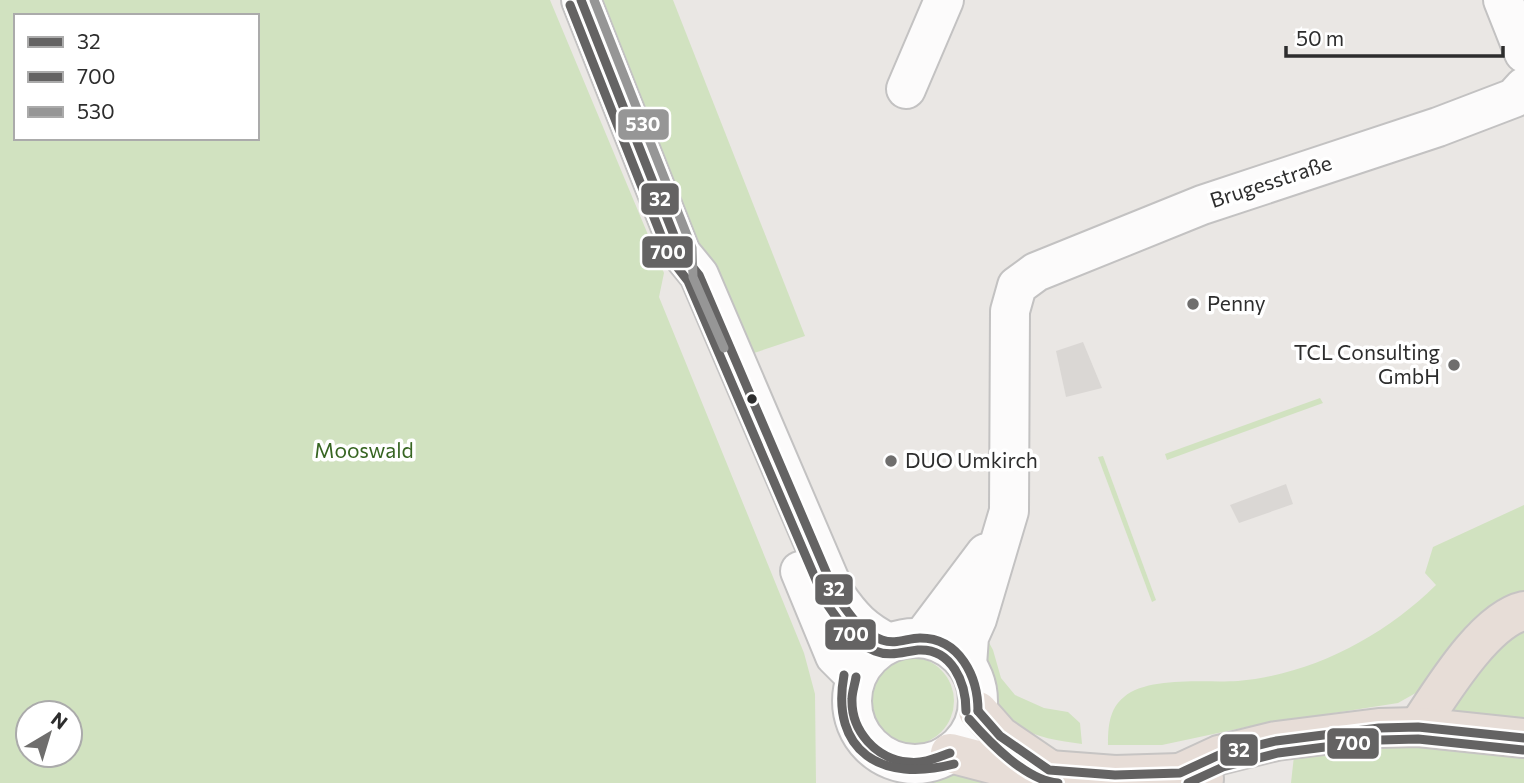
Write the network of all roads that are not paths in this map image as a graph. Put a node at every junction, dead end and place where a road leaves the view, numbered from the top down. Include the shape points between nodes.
1 (581, 0) edge
2 (944, 0) edge
3 (1503, 0) edge
4 (1524, 53) edge
5 (1524, 87) edge
6 (906, 89) dead end
7 (681, 253) junction
8 (1001, 532) junction
9 (1524, 611) edge
10 (905, 640) junction
11 (967, 665) junction
12 (856, 677) junction
13 (978, 711) junction
14 (1418, 727) junction
15 (1524, 738) edge
16 (869, 744) junction
17 (950, 753) junction
18 (1049, 769) junction
19 (1180, 772) junction
20 (907, 774) edge
21 (871, 783) edge
22 (1222, 783) edge

1 - 7 street
2 - 6 street
3 - 4 street
5 - 8 street, Brugesstraße via 1514,98 1438,127 1202,205 1035,272 1017,286 1010,311 1009,511
7 - 10 street via 699,275 836,595 853,620 870,634
7 - 12 street via 681,281 835,656
8 - 10 street, Brugesstraße via 950,604
8 - 11 street, Brugesstraße via 969,637
9 - 14 highway via 1488,632
10 - 11 street via 941,643
10 - 12 street via 870,656
11 - 13 street via 978,691
12 - 16 street via 853,711
13 - 17 street via 965,739
13 - 18 highway via 1000,736
14 - 15 highway
14 - 19 highway via 1276,741 1219,755
16 - 20 street
16 - 21 street
17 - 18 highway via 1010,769
17 - 20 street
18 - 19 highway via 1115,775
19 - 22 highway

